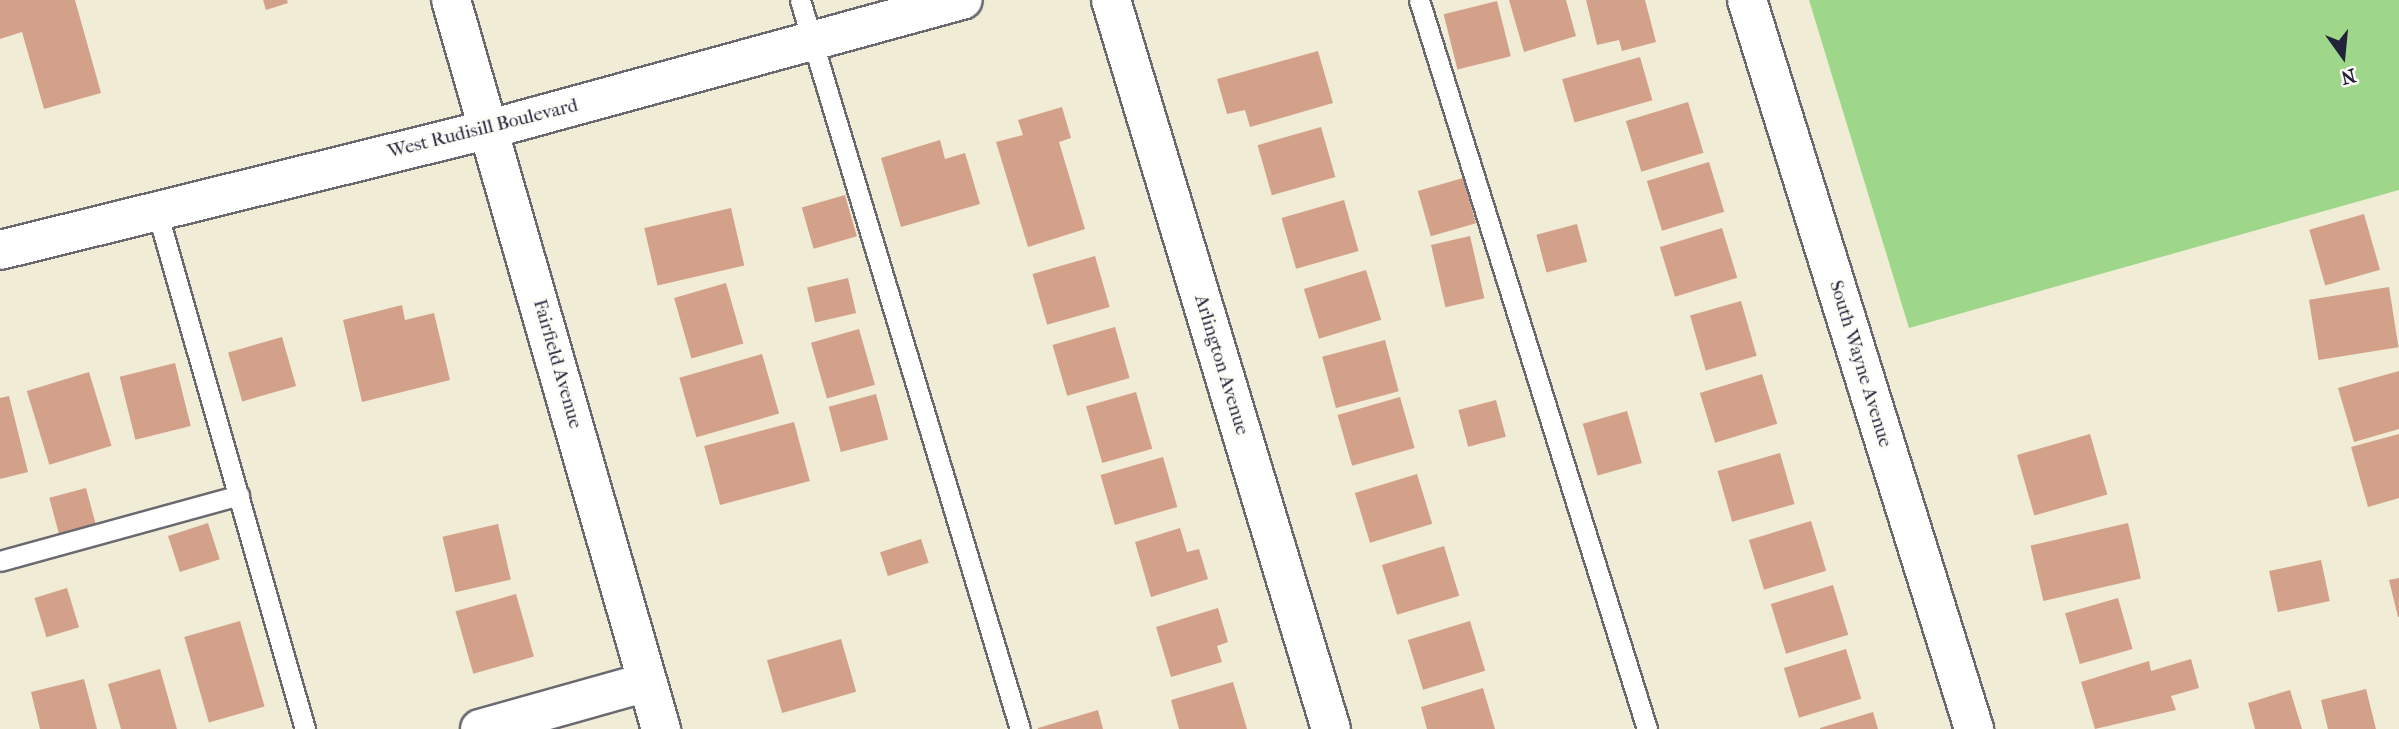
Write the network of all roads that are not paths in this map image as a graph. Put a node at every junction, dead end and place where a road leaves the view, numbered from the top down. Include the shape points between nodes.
1 (451, 0) edge
2 (800, 0) edge
3 (963, 0) edge
4 (1111, 0) edge
5 (1419, 0) edge
6 (1747, 0) edge
7 (812, 41) junction
8 (490, 129) junction
9 (156, 208) junction
10 (0, 250) edge
11 (239, 495) junction
12 (0, 561) edge
13 (647, 682) junction
14 (305, 729) edge
15 (480, 729) edge
16 (661, 729) edge
17 (1020, 729) edge
18 (1331, 729) edge
19 (1647, 729) edge
20 (1974, 729) edge

1 - 8 street, Fairfield Avenue
2 - 7 lane
3 - 7 street, West Rudisill Boulevard
4 - 18 street, Arlington Avenue
5 - 19 lane
6 - 20 street, South Wayne Avenue
7 - 8 street, West Rudisill Boulevard
7 - 17 lane
8 - 9 street, West Rudisill Boulevard
8 - 13 street, Fairfield Avenue
9 - 10 street, West Rudisill Boulevard
9 - 11 lane
11 - 12 lane
11 - 14 lane
13 - 15 street
13 - 16 street, Fairfield Avenue

